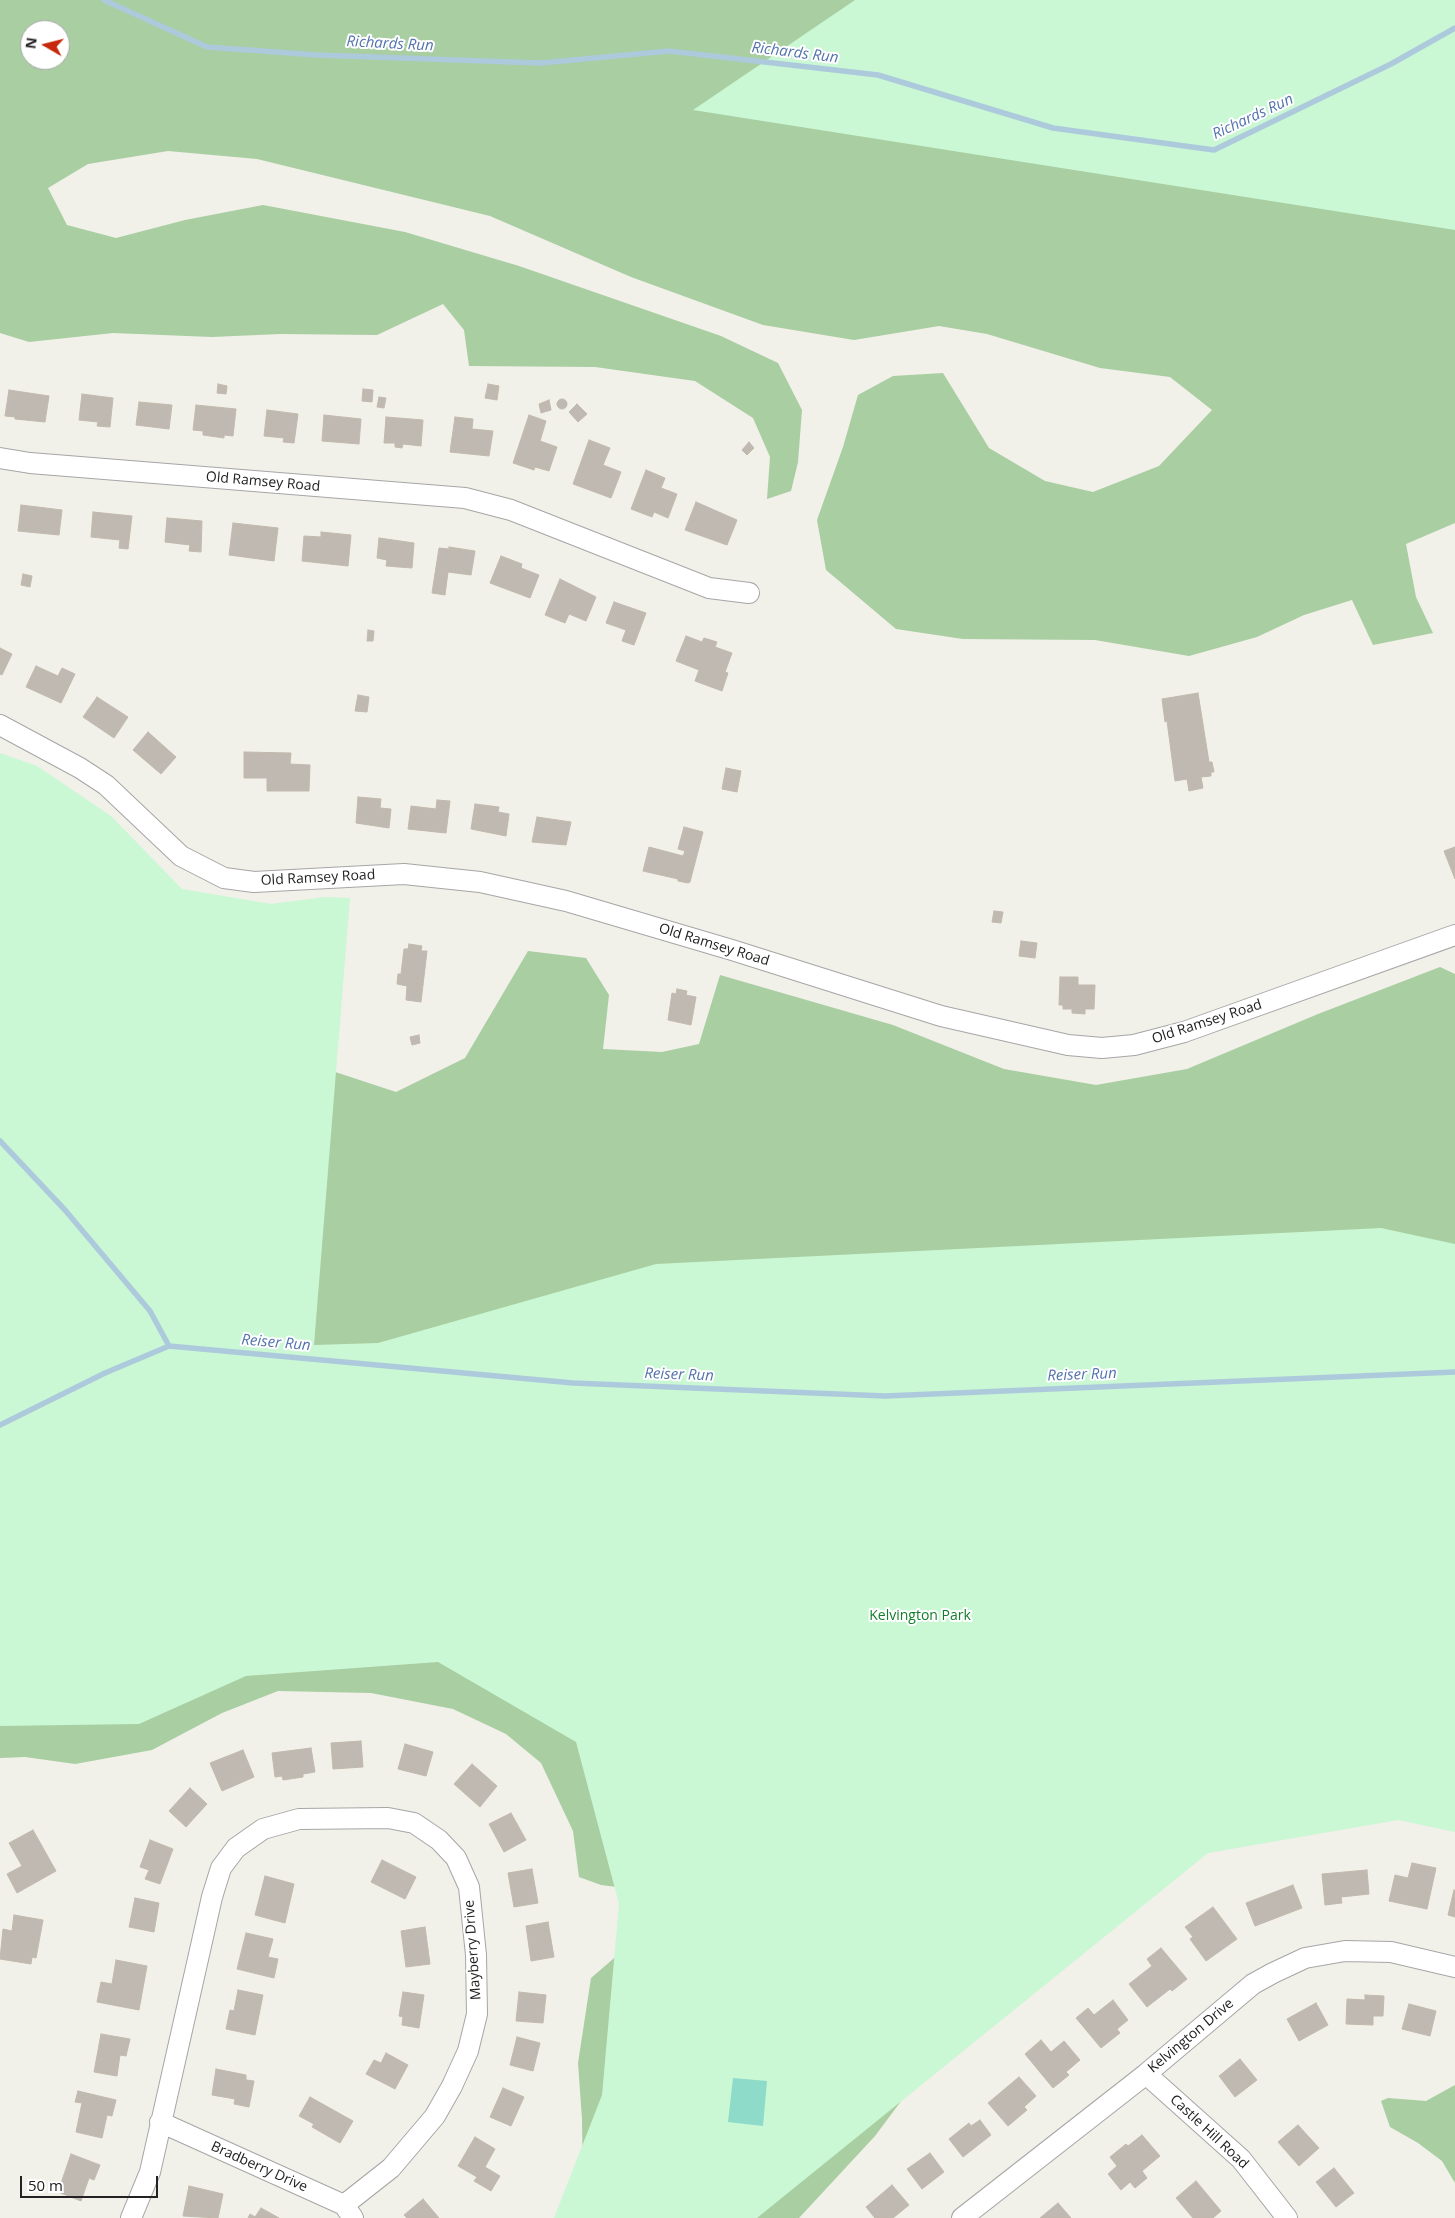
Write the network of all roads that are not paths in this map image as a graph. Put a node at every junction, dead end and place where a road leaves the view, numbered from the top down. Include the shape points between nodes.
1 (0, 458) edge
2 (749, 593) dead end
3 (0, 725) edge
4 (1455, 935) edge
5 (1455, 1967) edge
6 (1146, 2074) junction
7 (160, 2122) junction
8 (348, 2212) edge
9 (965, 2217) edge
10 (131, 2218) edge
11 (1288, 2218) edge

1 - 2 street, Old Ramsey Road via 465,498 510,510 709,588
3 - 4 street, Old Ramsey Road via 106,785 181,856 224,878 254,882 404,874 480,882 566,901 941,1016 1068,1045 1102,1048 1134,1045 1184,1032
5 - 6 street, Kelvington Drive via 1391,1952 1345,1951 1306,1958 1252,1984
6 - 9 street, Kelvington Drive
6 - 11 street, Castle Hill Road via 1241,2159
7 - 8 street, Bradberry Drive
7 - 8 street, Mayberry Drive via 212,1897 221,1868 236,1848 263,1829 299,1819 388,1818 414,1823 439,1840 456,1858 469,1887 476,1955 477,2014 468,2052 435,2116 392,2168
7 - 10 street, Mayberry Drive via 150,2172

